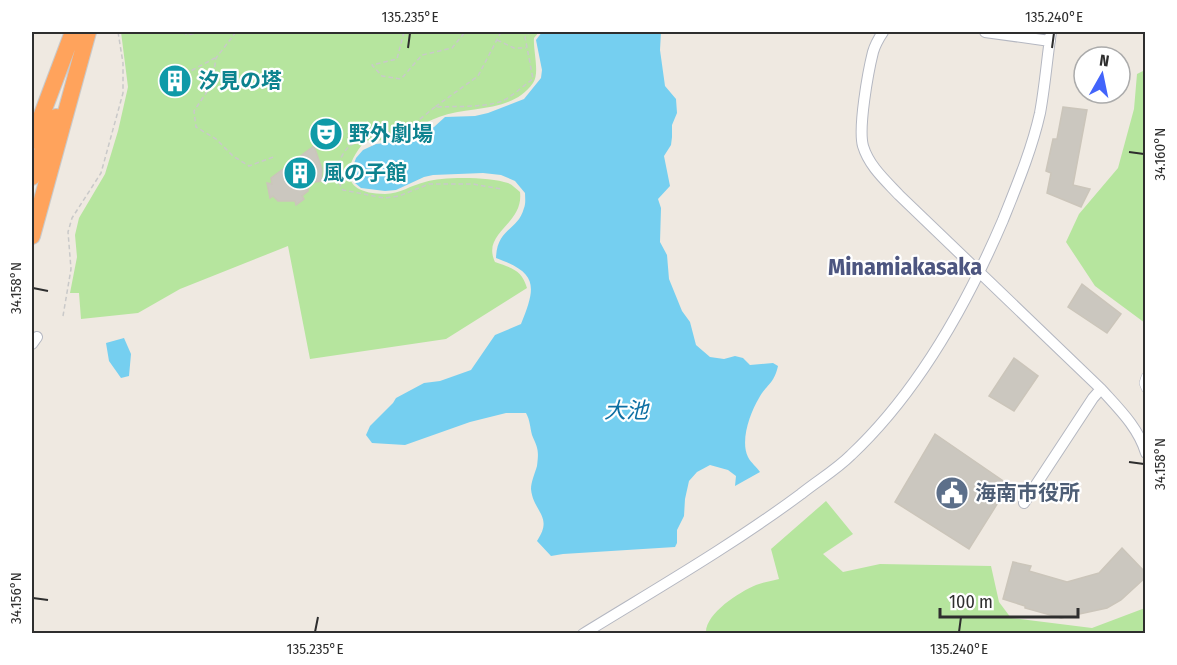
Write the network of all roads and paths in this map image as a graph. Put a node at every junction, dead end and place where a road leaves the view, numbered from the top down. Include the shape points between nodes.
1 (72, 32) edge
2 (87, 32) edge
3 (118, 32) edge
4 (183, 32) edge
5 (202, 32) edge
6 (236, 32) edge
7 (404, 32) edge
8 (465, 32) edge
9 (501, 32) edge
10 (530, 32) edge
11 (882, 32) edge
12 (985, 32) edge
13 (1050, 36) edge
14 (496, 39) junction
15 (526, 48) junction
16 (216, 58) junction
17 (185, 75) dead end
18 (435, 106) junction
19 (32, 126) edge
20 (32, 141) edge
21 (276, 156) dead end
22 (32, 177) edge
23 (501, 189) dead end
24 (32, 236) edge
25 (980, 272) junction
26 (63, 316) dead end
27 (1146, 377) edge
28 (1146, 388) edge
29 (1101, 389) junction
30 (1144, 442) edge
31 (1146, 453) edge
32 (1024, 503) dead end
33 (583, 633) edge

1 - 19 highway
1 - 20 highway
2 - 22 highway
2 - 24 highway
3 - 26 path via 123,93 101,173 72,218 68,232 71,269
4 - 5 path
6 - 16 path
7 - 8 path via 397,59 372,65 382,76 401,80 422,55 452,48
9 - 14 path
10 - 15 path via 525,38
11 - 25 street via 873,51 862,144 877,172
12 - 13 street
13 - 25 street via 1040,113 1025,164
14 - 15 path via 514,48
14 - 18 path via 478,76
15 - 18 path via 533,78 500,102
16 - 17 path
16 - 21 path via 212,84 194,111 196,127 249,166
18 - 23 path via 411,126 364,136 343,152 337,167 343,190 384,198 429,184 473,184
25 - 29 street
25 - 33 street via 893,412 850,457 734,542
27 - 28 street
29 - 30 street
29 - 32 street
30 - 31 street

